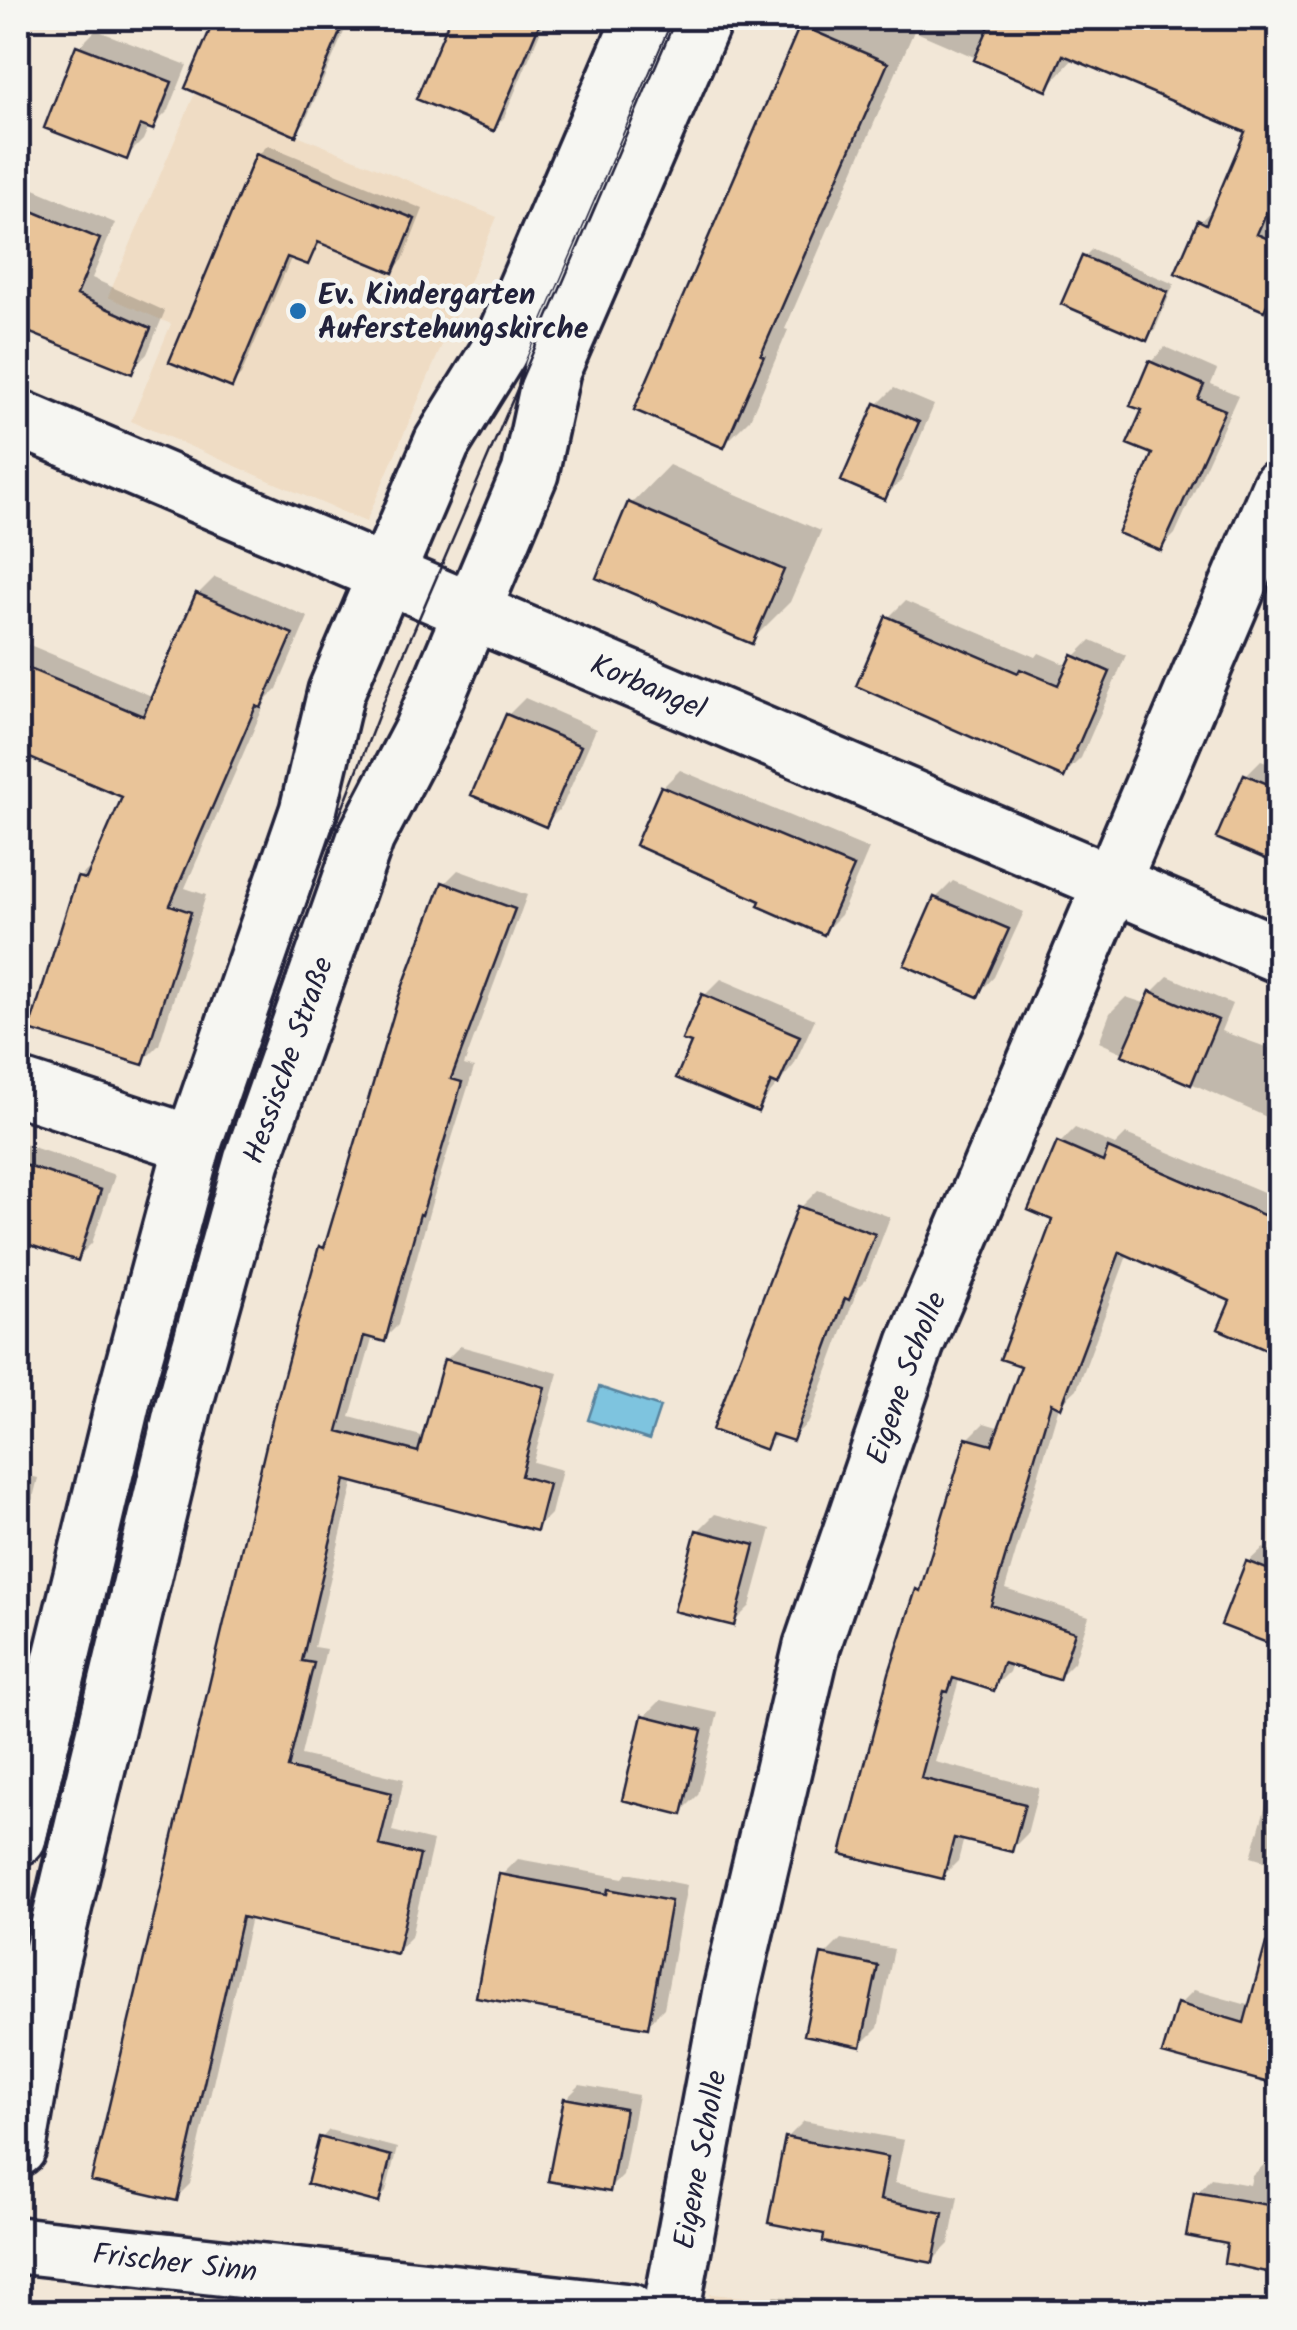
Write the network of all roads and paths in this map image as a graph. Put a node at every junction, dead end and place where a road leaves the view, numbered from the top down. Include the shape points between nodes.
1 (642, 18) edge
2 (704, 18) edge
3 (18, 418) edge
4 (1280, 487) edge
5 (386, 574) junction
6 (472, 611) junction
7 (1109, 882) junction
8 (1280, 954) edge
9 (18, 1087) edge
10 (193, 1144) junction
11 (18, 1836) edge
12 (18, 2148) edge
13 (18, 2245) edge
14 (630, 2312) edge
15 (671, 2312) edge

1 - 5 street, Hessische Straße via 499,351 442,443
2 - 6 street, Hessische Straße via 552,370 530,473
3 - 5 street, Korbangel
4 - 7 street, Eigene Scholle
5 - 6 street, Korbangel
5 - 10 street, Hessische Straße via 336,692 308,810
6 - 7 street, Korbangel
6 - 12 street, Hessische Straße via 422,730 366,837 252,1161 184,1404 54,1948
7 - 8 street, Korbangel
7 - 15 street, Eigene Scholle via 916,1343 812,1646 731,1991
9 - 10 street
10 - 11 street, Hessische Straße
13 - 14 street, Frischer Sinn

